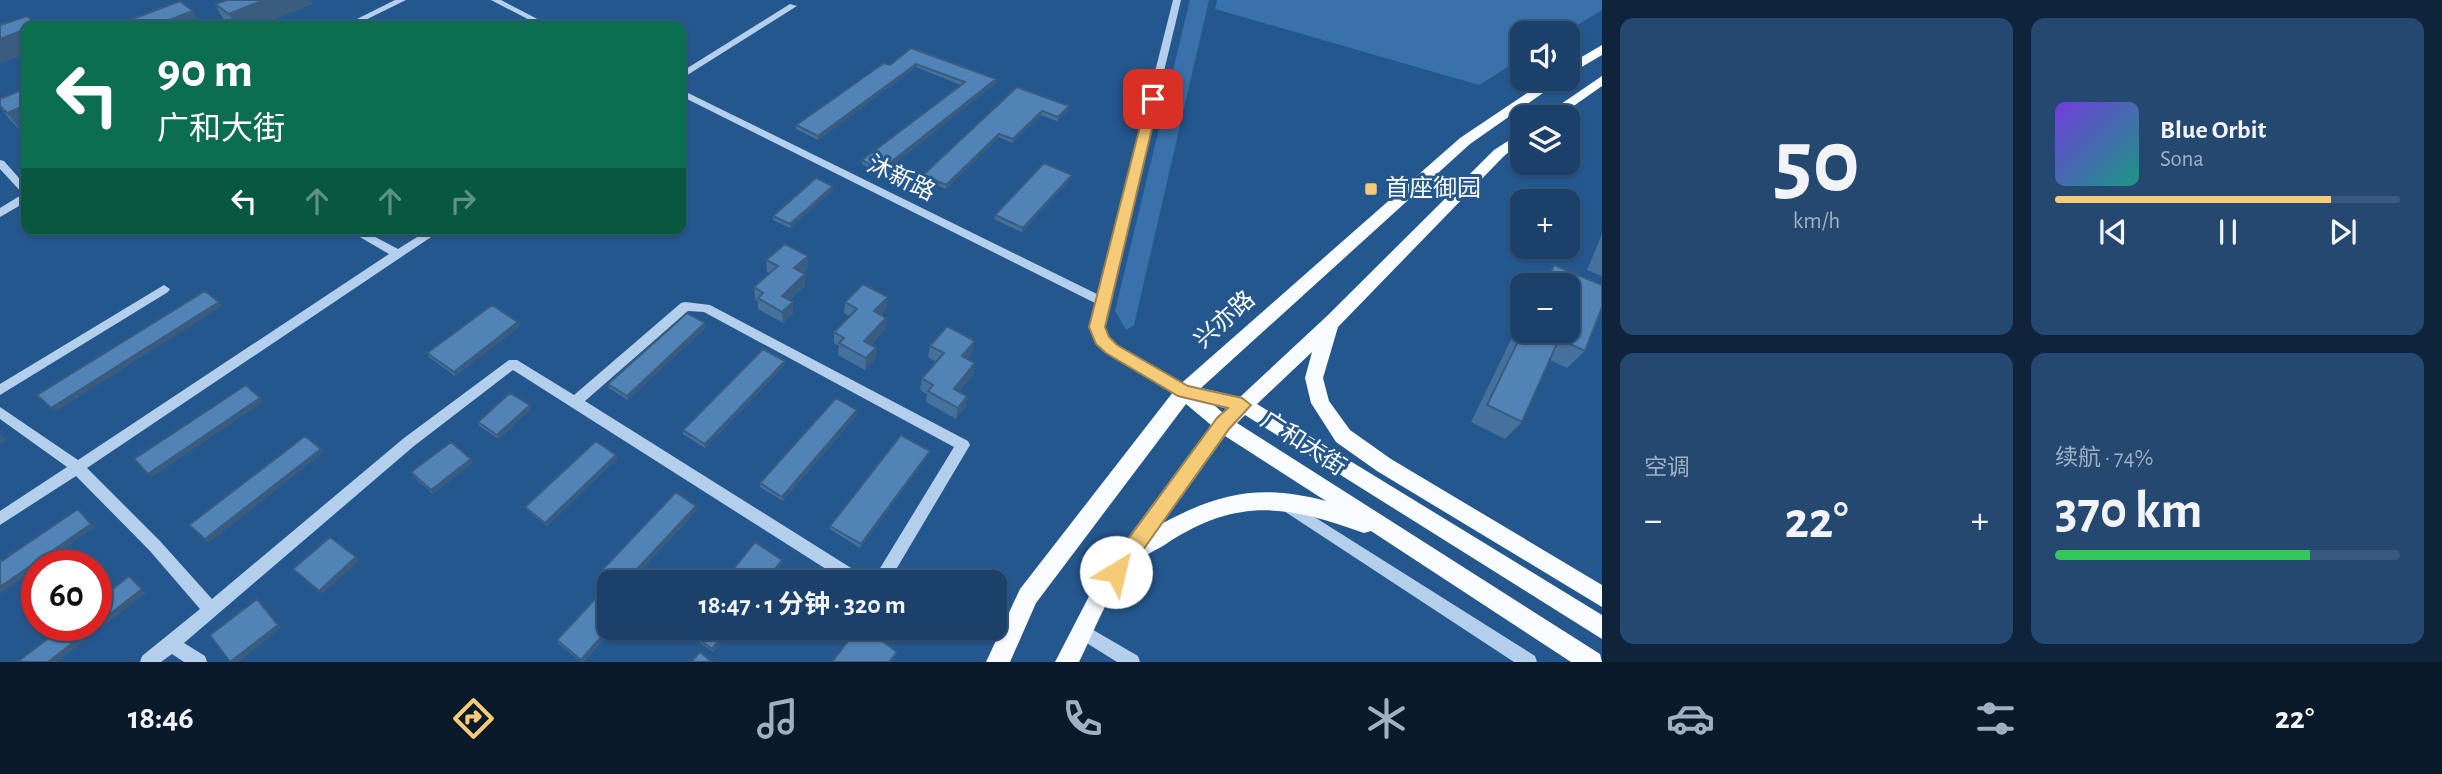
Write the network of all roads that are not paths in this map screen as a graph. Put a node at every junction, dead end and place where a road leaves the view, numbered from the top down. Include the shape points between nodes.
1 (402, 0) edge
2 (495, 0) edge
3 (1177, 0) edge
4 (793, 6) dead end
5 (358, 21) edge
6 (537, 21) edge
7 (1602, 48) edge
8 (1580, 63) edge
9 (686, 73) edge
10 (1602, 80) edge
11 (1538, 91) edge
12 (686, 95) edge
13 (1566, 105) edge
14 (1510, 145) edge
15 (0, 163) edge
16 (21, 189) edge
17 (21, 198) edge
18 (0, 213) edge
19 (362, 235) edge
20 (428, 235) edge
21 (398, 254) junction
22 (164, 289) dead end
23 (1103, 302) junction
24 (1333, 321) junction
25 (0, 390) edge
26 (1184, 392) junction
27 (575, 402) junction
28 (1242, 405) junction
29 (0, 412) edge
30 (1223, 424) junction
31 (76, 466) junction
32 (1273, 499) junction
33 (0, 519) edge
34 (1406, 542) junction
35 (1125, 559) junction
36 (841, 570) edge
37 (887, 570) edge
38 (1602, 597) edge
39 (211, 610) junction
40 (1602, 628) edge
41 (1083, 632) junction
42 (171, 643) junction
43 (148, 662) edge
44 (199, 662) edge
45 (998, 662) edge
46 (1067, 662) edge
47 (1132, 662) edge
48 (1529, 662) edge
49 (1592, 662) edge

1 - 5 street
2 - 6 street
3 - 23 street
4 - 9 street
7 - 8 main road
10 - 13 main road
11 - 26 main road, 兴亦路 via 1465,141
12 - 23 street, 沐新路
14 - 24 main road
15 - 16 street
17 - 18 street
19 - 21 street
20 - 21 street
21 - 31 street
22 - 25 street
23 - 26 street via 1097,327 1102,340
24 - 28 main road
24 - 38 main road via 1314,377 1320,403 1343,436
26 - 28 main road, 广和大街
26 - 30 main road, 广和大街
26 - 45 main road, 兴亦路 via 1028,596
27 - 36 street
27 - 37 street via 685,306 706,308 963,445
27 - 39 street via 513,363 409,442
28 - 30 main road
28 - 40 main road, 广和大街
29 - 31 street
30 - 34 main road, 广和大街
30 - 35 main road
31 - 33 street
31 - 39 street
32 - 34 main road via 1340,514
32 - 35 main road via 1242,499 1177,524
32 - 48 street via 1313,520
34 - 49 main road, 广和大街
35 - 41 main road
39 - 42 street
41 - 46 main road
41 - 47 street
42 - 43 street
42 - 44 street

